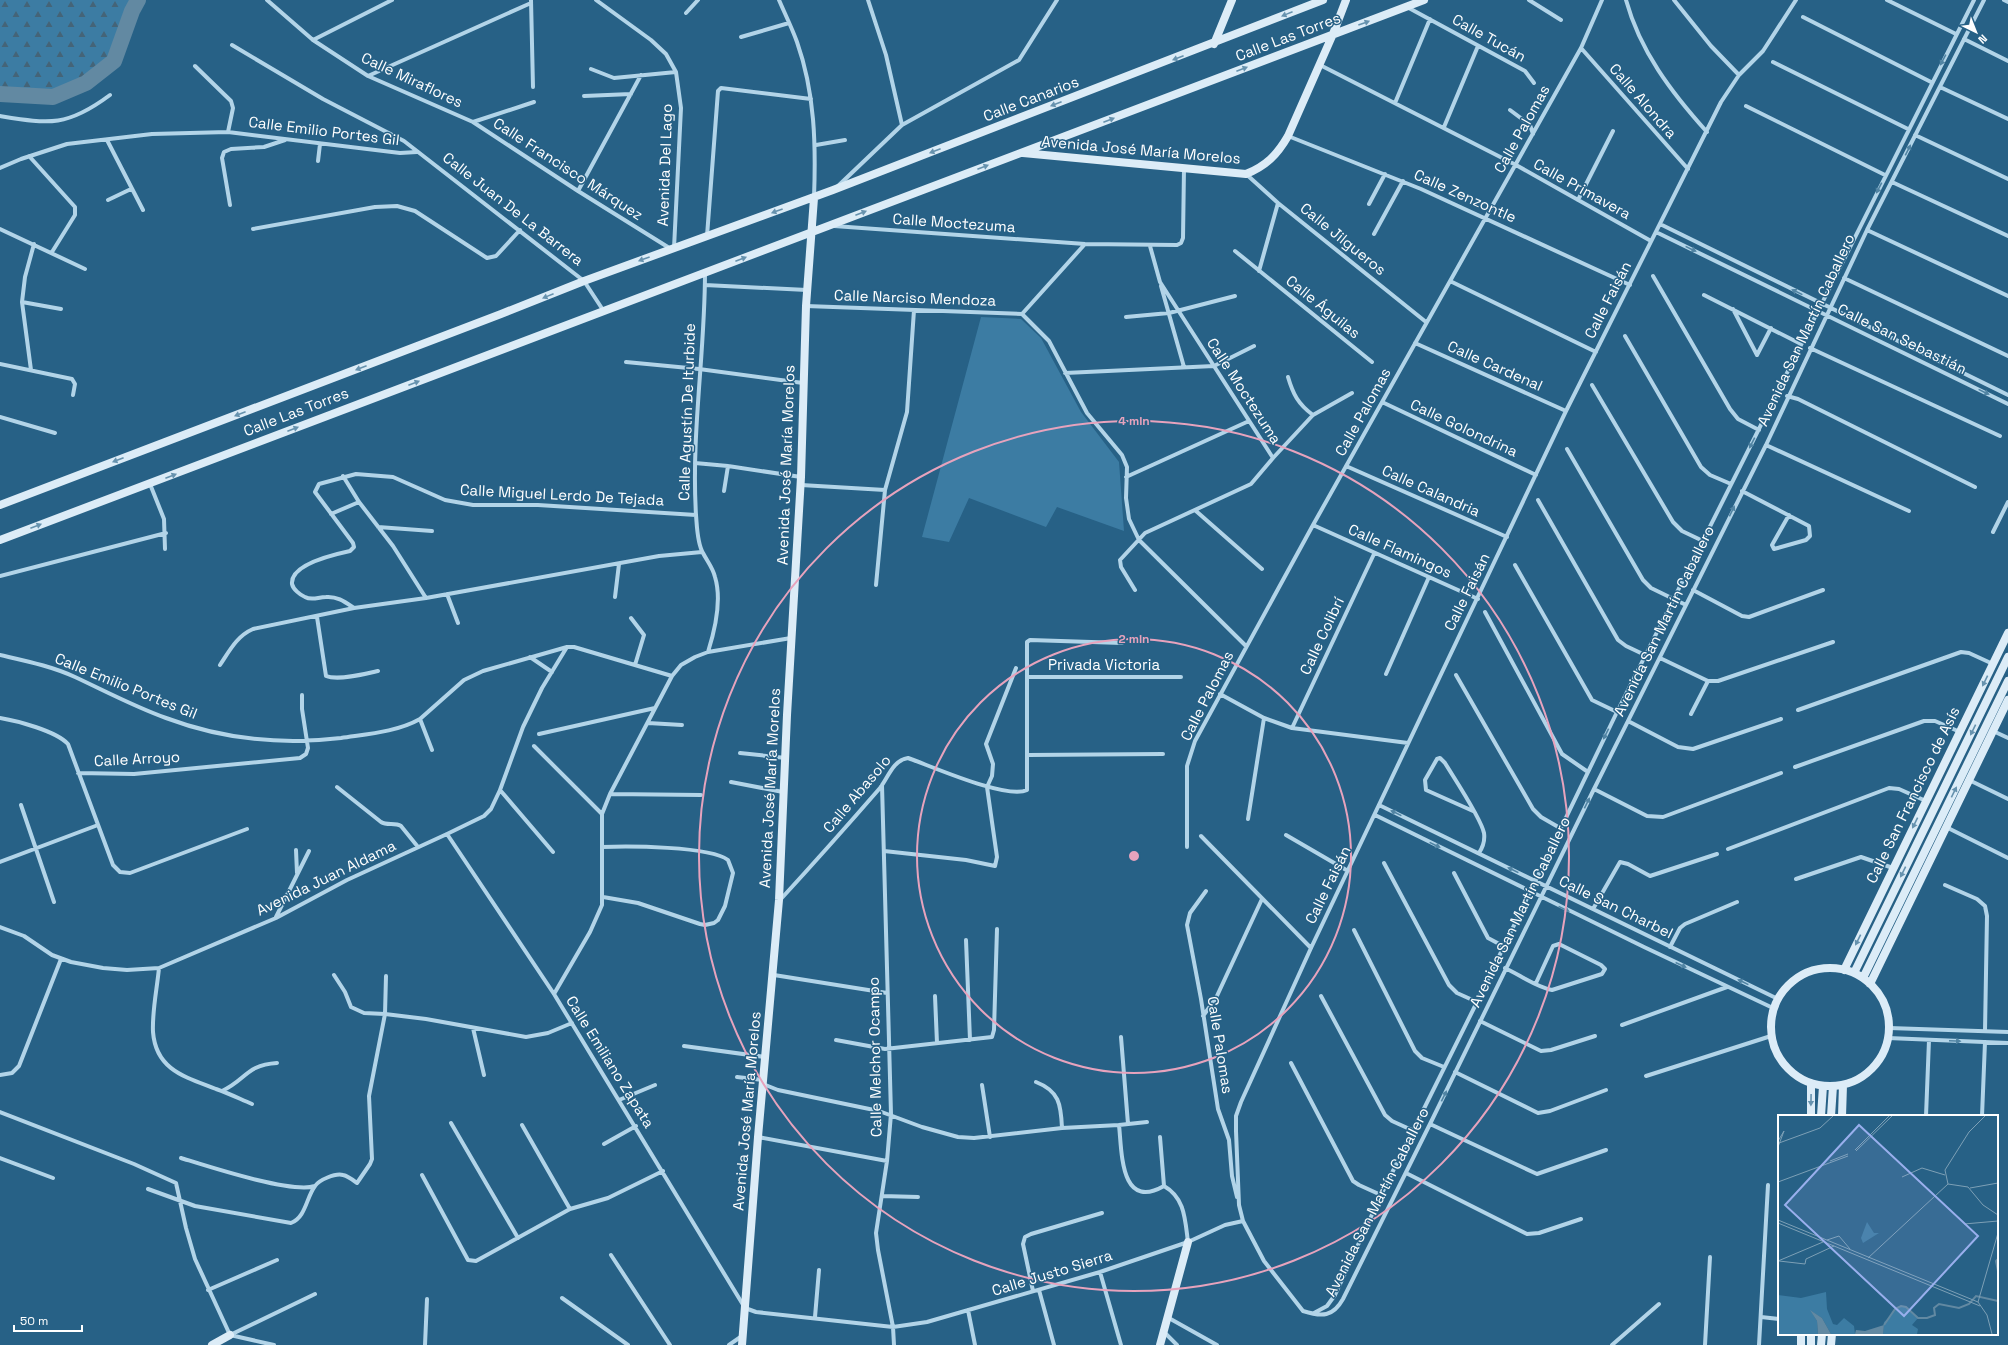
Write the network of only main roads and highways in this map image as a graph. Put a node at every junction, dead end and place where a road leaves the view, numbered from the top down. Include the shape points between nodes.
1 (1232, 0) edge
2 (1323, 0) edge
3 (1346, 0) edge
4 (1424, 0) edge
5 (1333, 34) junction
6 (1214, 44) junction
7 (1020, 153) junction
8 (814, 198) junction
9 (811, 232) junction
10 (707, 236) joint
11 (584, 281) joint
12 (0, 505) edge
13 (0, 540) edge
14 (2008, 633) edge
15 (2008, 658) edge
16 (2008, 681) edge
17 (2008, 700) edge
18 (1844, 970) junction
19 (1854, 973) junction
20 (1863, 978) junction
21 (1870, 984) junction
22 (1811, 1084) junction
23 (1843, 1085) junction
24 (1823, 1086) junction
25 (1832, 1086) junction
26 (1811, 1115) edge
27 (1821, 1115) edge
28 (1831, 1115) edge
29 (1842, 1115) edge
30 (1188, 1242) road end
31 (230, 1335) road end
32 (1822, 1335) edge
33 (1832, 1335) edge
34 (212, 1345) edge
35 (742, 1345) edge
36 (1160, 1345) edge
37 (1821, 1345) edge
38 (1831, 1345) edge

1 - 6 main road
2 -> 6 main road, Calle Las Torres
3 - 5 main road, Avenida José María Morelos
5 -> 4 main road, Calle Las Torres
7 -> 5 main road, Calle Las Torres
5 - 7 main road, Avenida José María Morelos via 1280,149 1258,169 1246,174
6 -> 8 main road, Calle Canarios
9 -> 7 main road
8 - 9 main road, Avenida José María Morelos
8 -> 10 main road, Calle Canarios
13 -> 9 main road, Calle Las Torres
9 - 35 main road, Avenida José María Morelos via 779,900
10 -> 11 main road, Calle Juan De La Barrera
11 -> 12 main road, Calle Las Torres
14 -> 18 main road, Calle San Francisco de Asís
15 -> 19 main road, Calle San Francisco de Asís
20 -> 16 main road
17 - 21 main road
18 - 19 main road
18 - 22 main road via 1824,968 1806,973 1790,984 1773,1008 1771,1036 1778,1057 1793,1074
19 - 20 main road
20 - 21 main road
21 - 23 main road via 1884,1004 1889,1028 1888,1038 1880,1059 1864,1076
22 - 24 main road
22 -> 26 main road
23 - 25 main road
23 - 29 main road
24 - 25 main road
24 - 27 main road
25 - 28 main road
30 - 36 main road
31 - 34 main road
32 - 37 main road
33 - 38 main road

